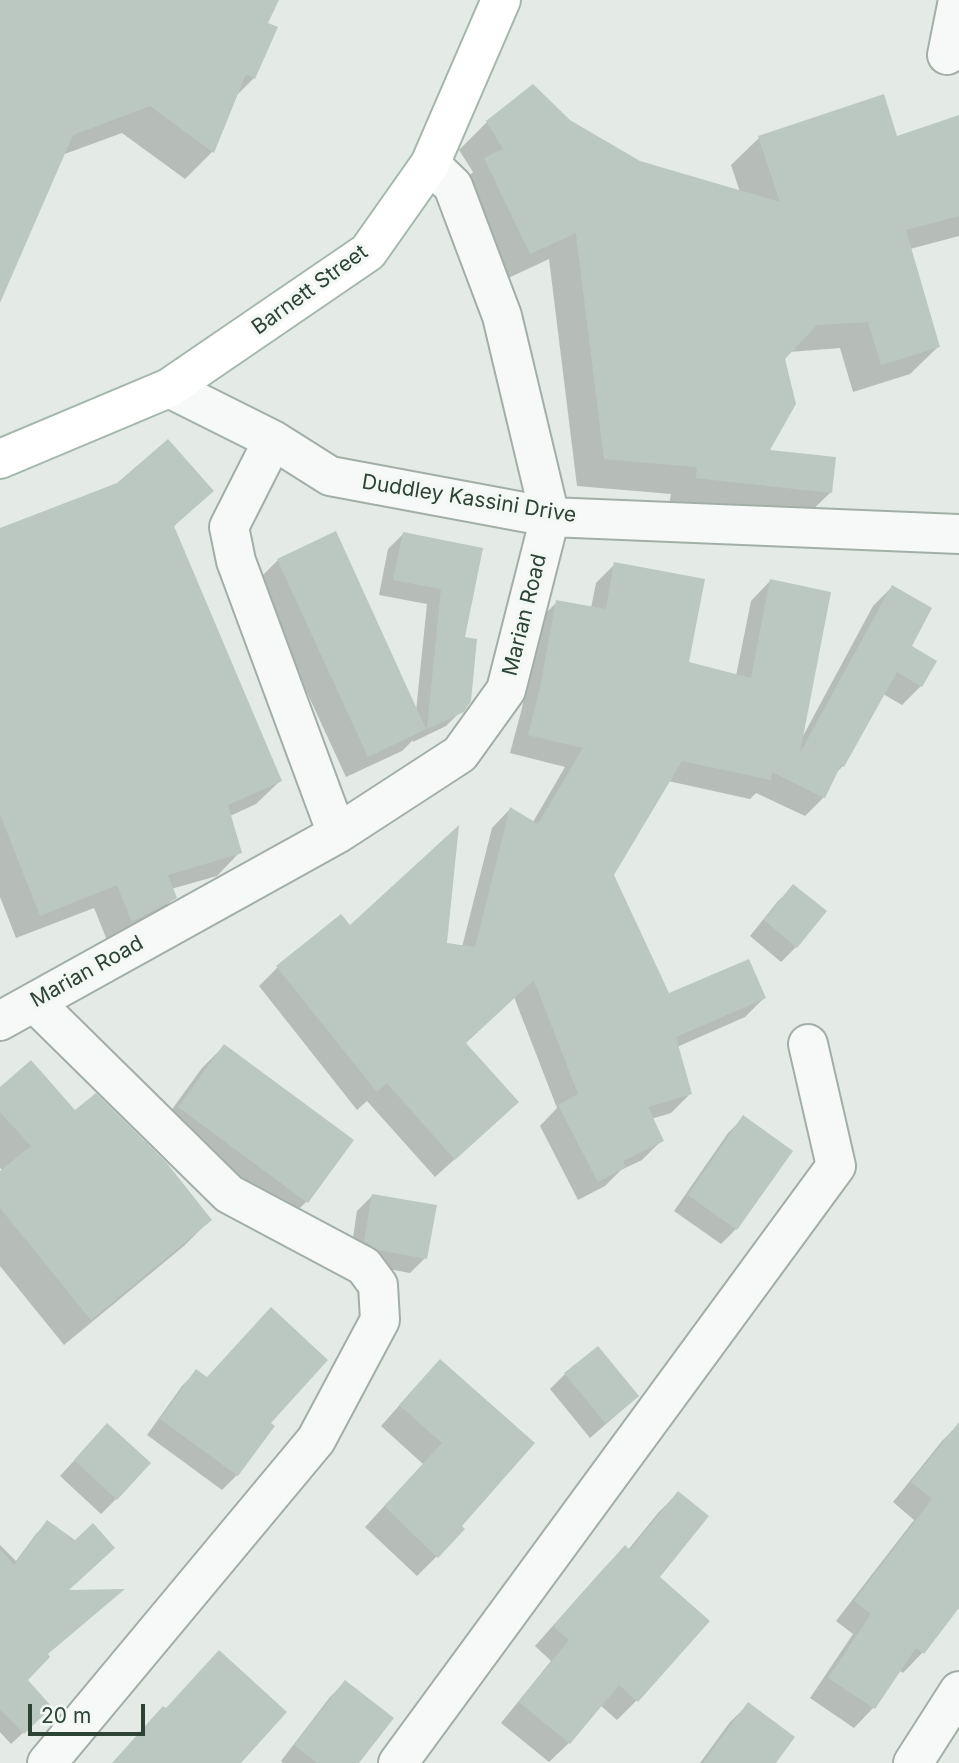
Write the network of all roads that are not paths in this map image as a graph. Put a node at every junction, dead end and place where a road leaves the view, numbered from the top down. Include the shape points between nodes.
1 (501, 0) edge
2 (958, 0) edge
3 (947, 55) dead end
4 (430, 164) junction
5 (169, 388) junction
6 (273, 440) junction
7 (0, 459) edge
8 (550, 517) junction
9 (959, 534) edge
10 (337, 834) junction
11 (34, 1002) junction
12 (0, 1021) edge
13 (808, 1044) dead end
14 (959, 1691) edge
15 (47, 1763) edge
16 (398, 1763) edge
17 (913, 1763) edge

1 - 4 main road, Barnett Street
2 - 3 street
4 - 5 main road, Barnett Street via 368,251
4 - 8 street, Marian Road via 453,186 502,316
5 - 6 street, Duddley Kassini Drive
5 - 7 main road, Barnett Street
6 - 8 street, Duddley Kassini Drive via 330,476
6 - 10 street via 229,527 236,561
8 - 9 street, Duddley Kassini Drive
8 - 10 street, Marian Road via 506,690 460,754
10 - 11 street, Marian Road
11 - 12 street, Marian Road
11 - 15 street via 229,1194 364,1266 379,1285 380,1320 316,1440
13 - 16 street via 836,1166
14 - 17 street

